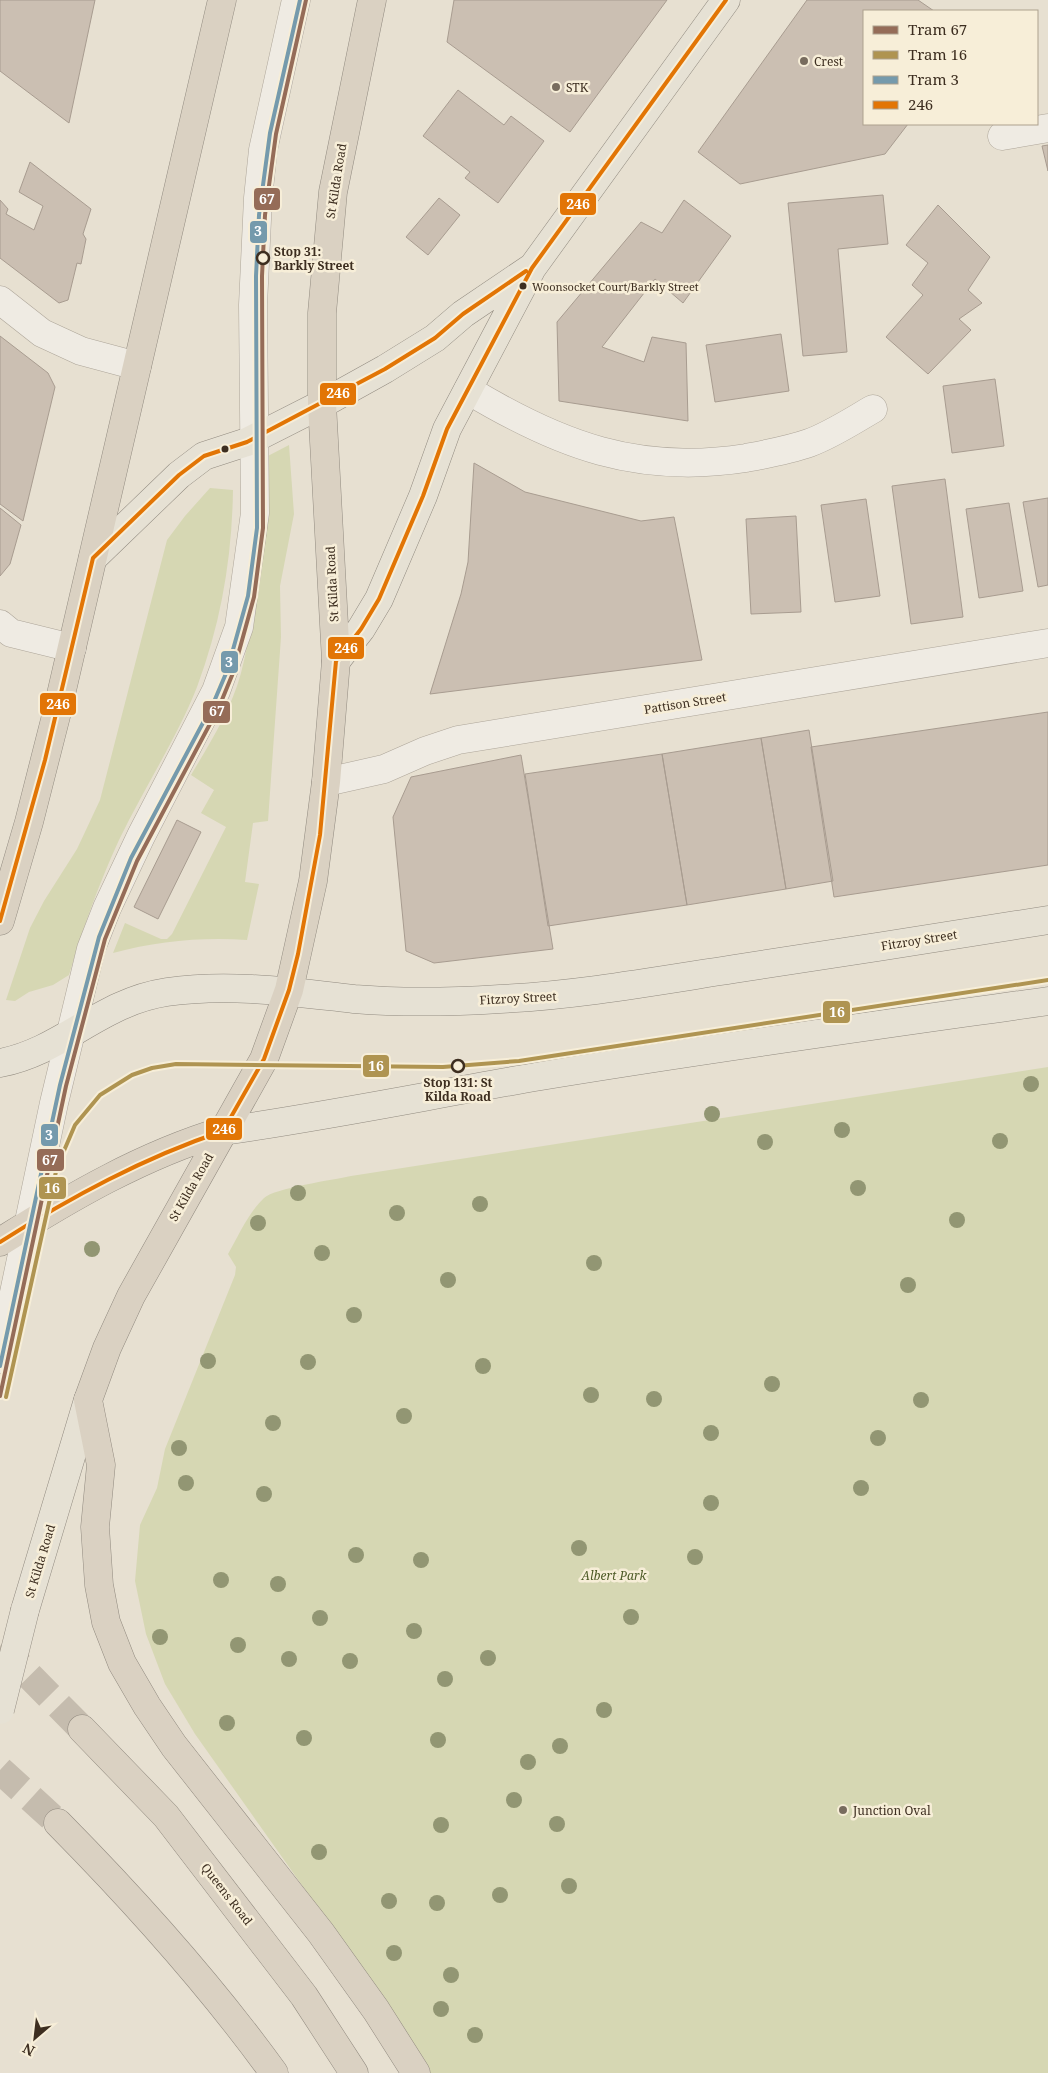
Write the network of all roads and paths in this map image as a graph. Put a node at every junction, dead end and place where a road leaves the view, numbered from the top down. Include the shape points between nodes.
1 (222, 0) edge
2 (296, 0) edge
3 (372, 0) edge
4 (726, 0) edge
5 (1048, 128) edge
6 (1002, 136) dead end
7 (532, 268) junction
8 (0, 300) edge
9 (137, 366) junction
10 (468, 390) junction
11 (322, 404) junction
12 (873, 409) dead end
13 (254, 438) junction
14 (93, 558) junction
15 (0, 624) edge
16 (1048, 643) edge
17 (72, 648) junction
18 (336, 661) junction
19 (326, 782) junction
20 (1048, 920) edge
21 (0, 922) edge
22 (289, 990) junction
23 (1048, 1001) edge
24 (70, 1034) junction
25 (0, 1063) edge
26 (222, 1131) junction
27 (30, 1223) junction
28 (0, 1242) edge
29 (0, 1359) edge
30 (88, 1400) junction
31 (0, 1710) edge
32 (82, 1729) tunnel mouth
33 (58, 1824) tunnel mouth
34 (274, 2073) edge
35 (354, 2073) edge
36 (416, 2073) edge

1 - 9 highway
2 - 13 street via 263,150 258,198 254,258
3 - 11 highway, St Kilda Road via 333,192 322,313
4 - 7 main road
5 - 6 street
7 - 10 main road
7 - 11 main road via 463,314 424,345
8 - 9 street via 42,333 74,349
9 - 14 highway
10 - 12 street via 531,424 592,449 640,460 683,464 738,459 810,443
10 - 18 main road via 447,429 423,496 379,599
11 - 13 main road
11 - 18 highway, St Kilda Road
13 - 14 main road via 204,456
13 - 24 street via 254,513 239,627 216,691 107,908 91,949
14 - 17 highway
15 - 17 street via 11,633
16 - 19 street, Pattison Street via 458,740 384,769
17 - 21 highway
18 - 19 highway, St Kilda Road
19 - 22 highway, St Kilda Road via 313,882
20 - 22 main road, Fitzroy Street via 569,995 436,1001 357,999
22 - 24 main road, Fitzroy Street via 217,989 152,995 104,1013
22 - 26 highway, St Kilda Road via 264,1059
23 - 26 main road via 696,1051 516,1080 309,1119
24 - 25 main road, Fitzroy Street via 34,1053
24 - 27 street
26 - 27 highway via 168,1149
26 - 30 highway, St Kilda Road via 131,1296
27 - 28 highway
27 - 29 street
30 - 31 main road, St Kilda Road, bridge via 25,1610
30 - 36 highway via 101,1465 95,1527 99,1586 106,1622 122,1663 174,1746 322,1934
32 - 35 highway, Queens Road via 166,1816 304,1996
33 - 34 highway via 162,1932

